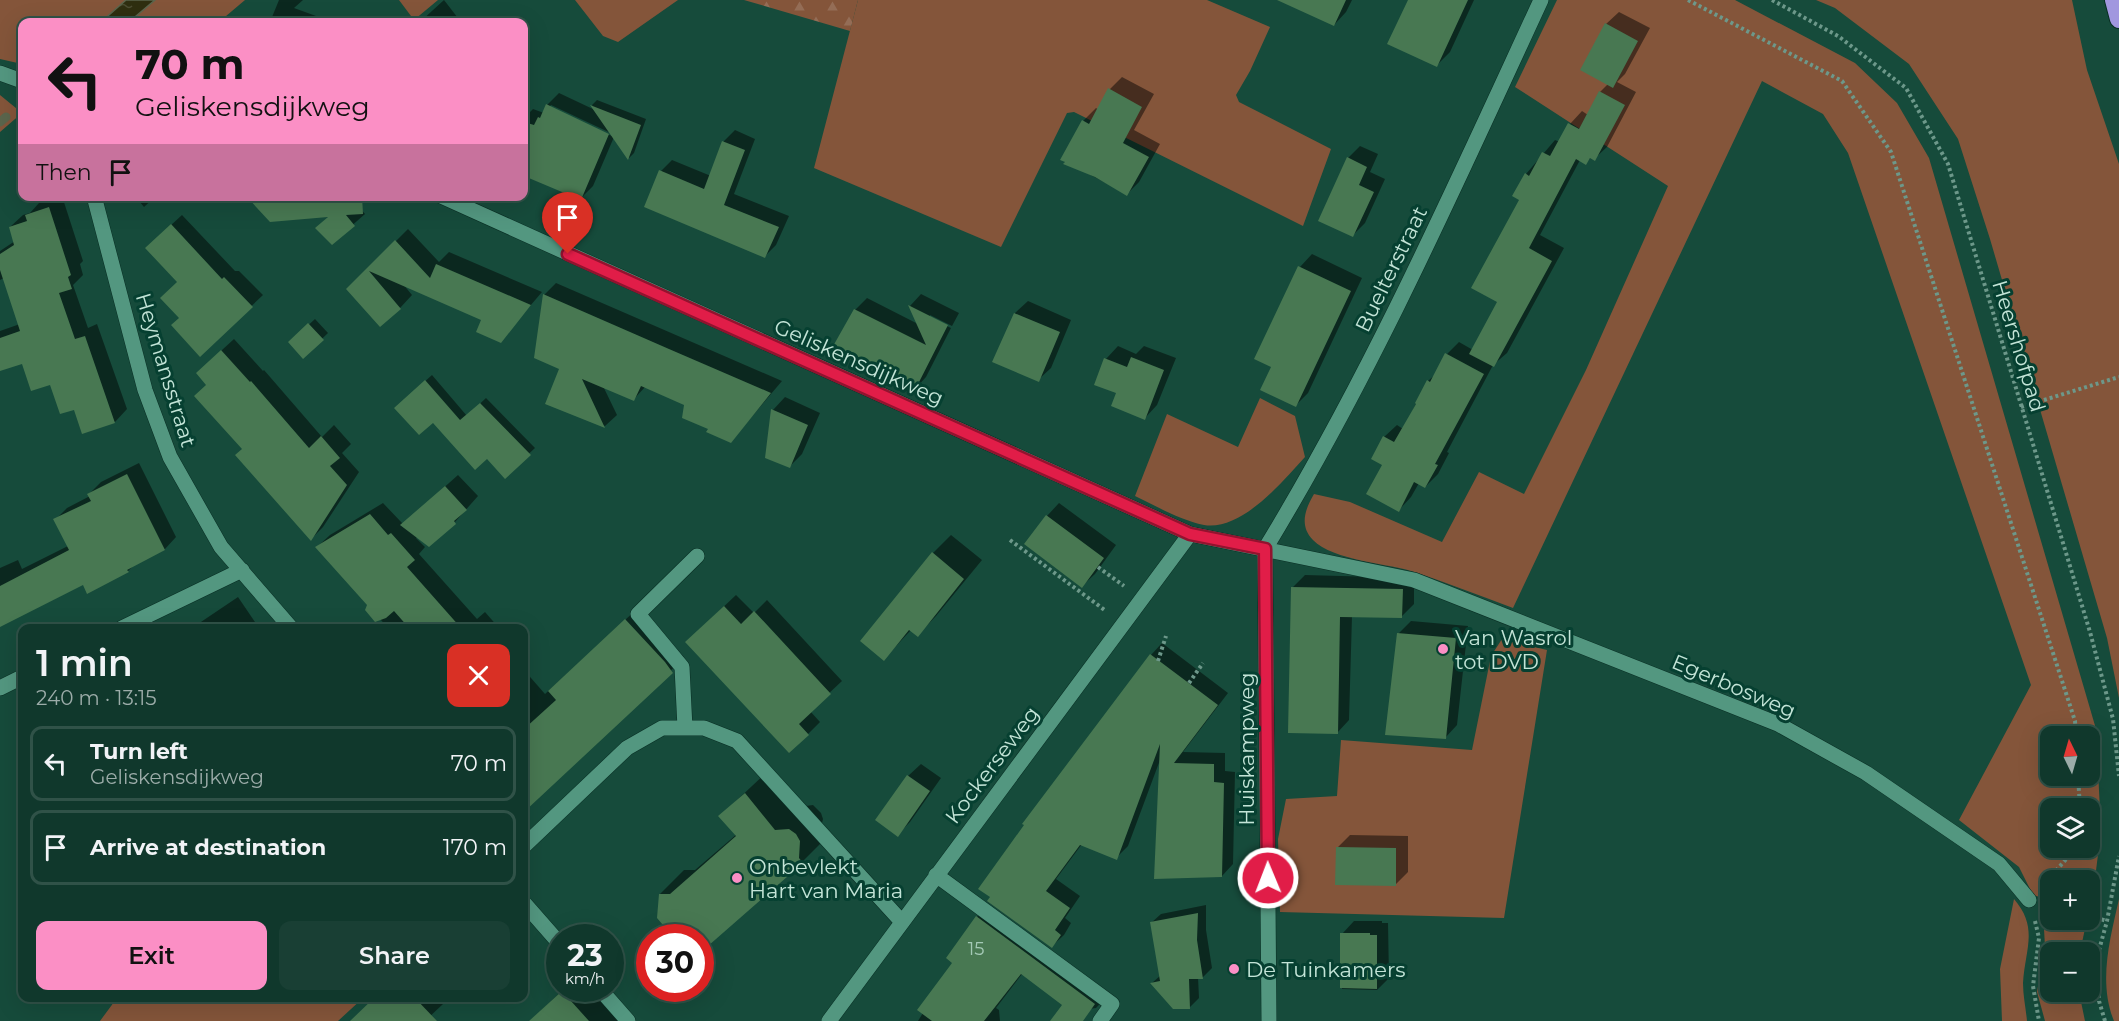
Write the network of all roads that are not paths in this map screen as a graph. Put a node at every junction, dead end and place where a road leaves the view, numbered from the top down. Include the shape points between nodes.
1 (1541, 0) edge
2 (2114, 0) edge
3 (2119, 19) edge
4 (0, 73) edge
5 (18, 80) edge
6 (95, 201) edge
7 (452, 201) edge
8 (1190, 534) junction
9 (1265, 549) junction
10 (697, 556) dead end
11 (242, 570) junction
12 (130, 624) edge
13 (288, 624) edge
14 (18, 679) edge
15 (0, 688) edge
16 (684, 728) junction
17 (528, 842) edge
18 (936, 875) junction
19 (2029, 900) road end
20 (528, 908) edge
21 (902, 922) junction
22 (546, 928) edge
23 (611, 1002) edge
24 (628, 1021) edge
25 (829, 1021) edge
26 (1100, 1021) edge
27 (1269, 1021) edge

1 - 9 street, Buelterstraat via 1417,269 1311,473
2 - 3 highway
4 - 5 street
6 - 11 street, Heymansstraat via 145,390 170,457 221,547
7 - 8 street, Geliskensdijkweg
8 - 9 street, Geliskensdijkweg
8 - 18 street, Kockerseweg
9 - 19 street, Egerbosweg via 1414,580 1778,724 1866,773 1990,857
9 - 27 street, Huiskampweg
10 - 16 street via 638,614 682,667
11 - 12 street
11 - 13 street, Heymansstraat
14 - 15 street
16 - 17 street via 662,728 627,748
16 - 21 street via 704,728 737,741
18 - 21 street, Kockerseweg
18 - 26 street via 1112,1004
20 - 22 street
21 - 25 street, Kockerseweg
23 - 24 street

